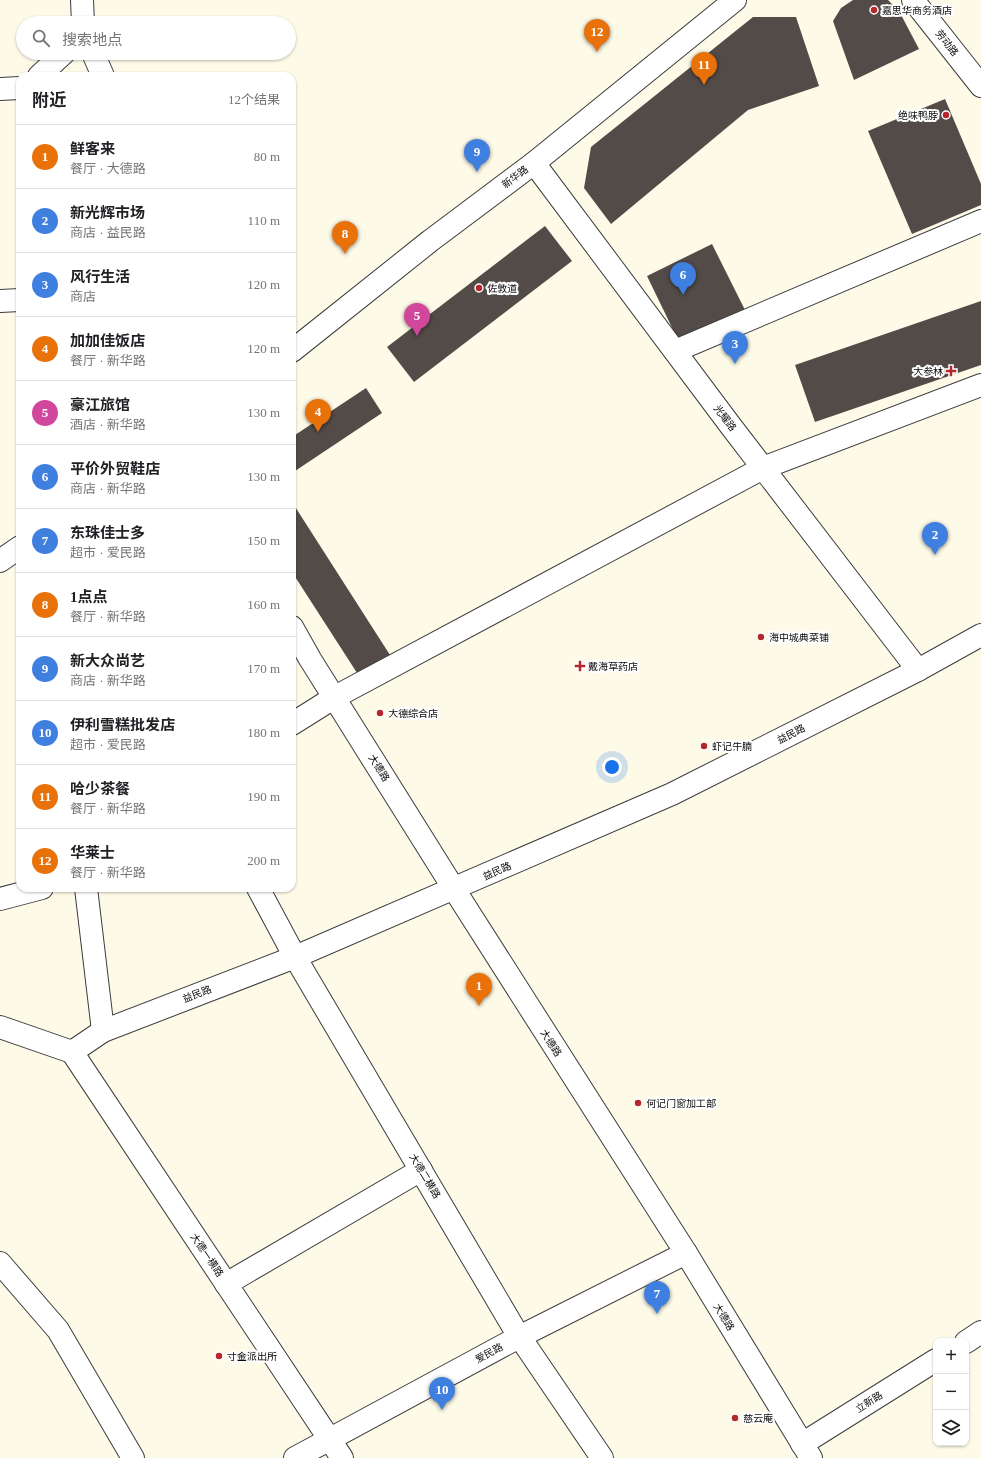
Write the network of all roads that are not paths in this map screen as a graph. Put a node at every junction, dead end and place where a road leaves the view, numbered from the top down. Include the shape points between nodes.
1 (82, 0) edge
2 (735, 0) edge
3 (913, 0) edge
4 (82, 16) edge
5 (56, 60) edge
6 (96, 60) edge
7 (43, 72) edge
8 (101, 72) edge
9 (981, 86) edge
10 (16, 88) edge
11 (0, 89) edge
12 (534, 163) junction
13 (981, 221) edge
14 (16, 300) edge
15 (0, 301) edge
16 (296, 348) edge
17 (675, 351) junction
18 (981, 384) edge
19 (763, 468) junction
20 (16, 550) edge
21 (0, 560) edge
22 (296, 634) edge
23 (981, 635) edge
24 (918, 670) junction
25 (335, 697) junction
26 (296, 721) edge
27 (454, 889) junction
28 (27, 892) edge
29 (86, 892) edge
30 (260, 892) edge
31 (0, 899) edge
32 (295, 957) junction
33 (0, 1027) edge
34 (103, 1031) junction
35 (72, 1052) junction
36 (421, 1170) junction
37 (686, 1253) junction
38 (0, 1262) edge
39 (226, 1284) junction
40 (981, 1332) edge
41 (519, 1337) junction
42 (969, 1340) edge
43 (933, 1362) edge
44 (329, 1439) junction
45 (806, 1451) edge
46 (133, 1458) edge
47 (295, 1458) edge
48 (342, 1458) edge
49 (602, 1458) edge

1 - 4 street
2 - 12 street, 新华路
3 - 9 street, 劳动路
5 - 7 street
6 - 8 street
10 - 11 street
12 - 16 street, 新华路 via 430,241
12 - 17 street, 光耀路
13 - 17 street
14 - 15 street
17 - 19 street, 光耀路
18 - 19 street
19 - 24 street, 光耀路
19 - 25 street
20 - 21 street
22 - 25 street, 大德路
23 - 24 street, 益民路
24 - 27 street, 益民路 via 672,794
25 - 26 street
25 - 27 street, 大德路
27 - 32 street, 益民路
27 - 37 street, 大德路
28 - 31 street
29 - 34 street
30 - 32 street, 大德二横路
32 - 34 street, 益民路
32 - 36 street, 大德二横路
33 - 35 street
34 - 35 street, 益民路
35 - 39 street, 大德一横路
36 - 39 street
36 - 41 street, 大德二横路
37 - 41 street, 爱民路
37 - 45 street, 大德路
38 - 46 street via 58,1330
39 - 44 street, 大德一横路
40 - 42 street
41 - 44 street, 爱民路
41 - 49 street, 大德二横路
43 - 45 street, 立新路
44 - 47 street, 爱民路
44 - 48 street, 大德一横路

